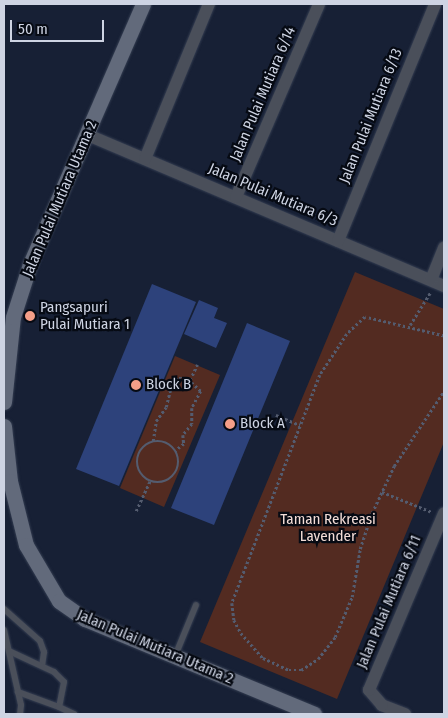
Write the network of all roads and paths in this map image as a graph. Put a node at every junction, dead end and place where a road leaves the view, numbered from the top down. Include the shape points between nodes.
1 (143, 4) edge
2 (209, 4) edge
3 (319, 4) edge
4 (435, 4) edge
5 (88, 135) junction
6 (145, 159) junction
7 (236, 197) junction
8 (338, 240) junction
9 (444, 248) edge
10 (438, 283) edge
11 (410, 325) junction
12 (444, 336) edge
13 (196, 365) dead end
14 (190, 380) junction
15 (444, 391) edge
16 (4, 402) edge
17 (276, 415) dead end
18 (300, 425) junction
19 (4, 426) edge
20 (153, 441) junction
21 (176, 451) junction
22 (150, 481) junction
23 (382, 492) junction
24 (136, 511) dead end
25 (443, 515) edge
26 (196, 605) dead end
27 (4, 609) edge
28 (4, 630) edge
29 (9, 651) junction
30 (174, 656) junction
31 (7, 660) edge
32 (42, 666) junction
33 (18, 692) junction
34 (59, 707) junction
35 (20, 714) edge
36 (74, 714) edge
37 (314, 714) edge
38 (405, 714) edge

1 - 5 street, Jalan Pulai Mutiara Utama 2
2 - 6 street
3 - 7 street, Jalan Pulai Mutiara 6/14
4 - 8 street, Jalan Pulai Mutiara 6/13
5 - 6 street, Jalan Pulai Mutiara 6/3
5 - 16 street, Jalan Pulai Mutiara Utama 2 via 30,264 13,317
6 - 7 street, Jalan Pulai Mutiara 6/3
7 - 8 street, Jalan Pulai Mutiara 6/3
8 - 10 street, Jalan Pulai Mutiara 6/3
9 - 10 street
10 - 11 path
11 - 12 path
11 - 18 path via 365,317 347,334 320,375
13 - 14 path
14 - 20 path via 179,378 172,382 166,407 156,421
14 - 21 path via 201,391 192,408 192,424 183,435 184,444
15 - 23 path via 394,466
17 - 18 path
18 - 23 path via 232,603 240,633 263,658 281,667 301,670 318,659 335,637 357,579 360,549
19 - 30 street, Jalan Pulai Mutiara Utama 2 via 10,480 26,545 59,601 85,619
20 - 21 path via 168,443
20 - 22 path via 142,448 137,460 140,473
21 - 22 path via 179,460 175,474 164,482
22 - 24 path
23 - 25 path
25 - 38 street, Jalan Pulai Mutiara 6/11 via 369,690 382,705
26 - 30 lane
27 - 32 lane via 40,641 44,652
28 - 29 lane
29 - 31 lane
29 - 32 lane
30 - 37 street, Jalan Pulai Mutiara Utama 2
31 - 33 lane
32 - 34 lane via 64,682
33 - 34 lane
33 - 35 lane
34 - 36 lane

